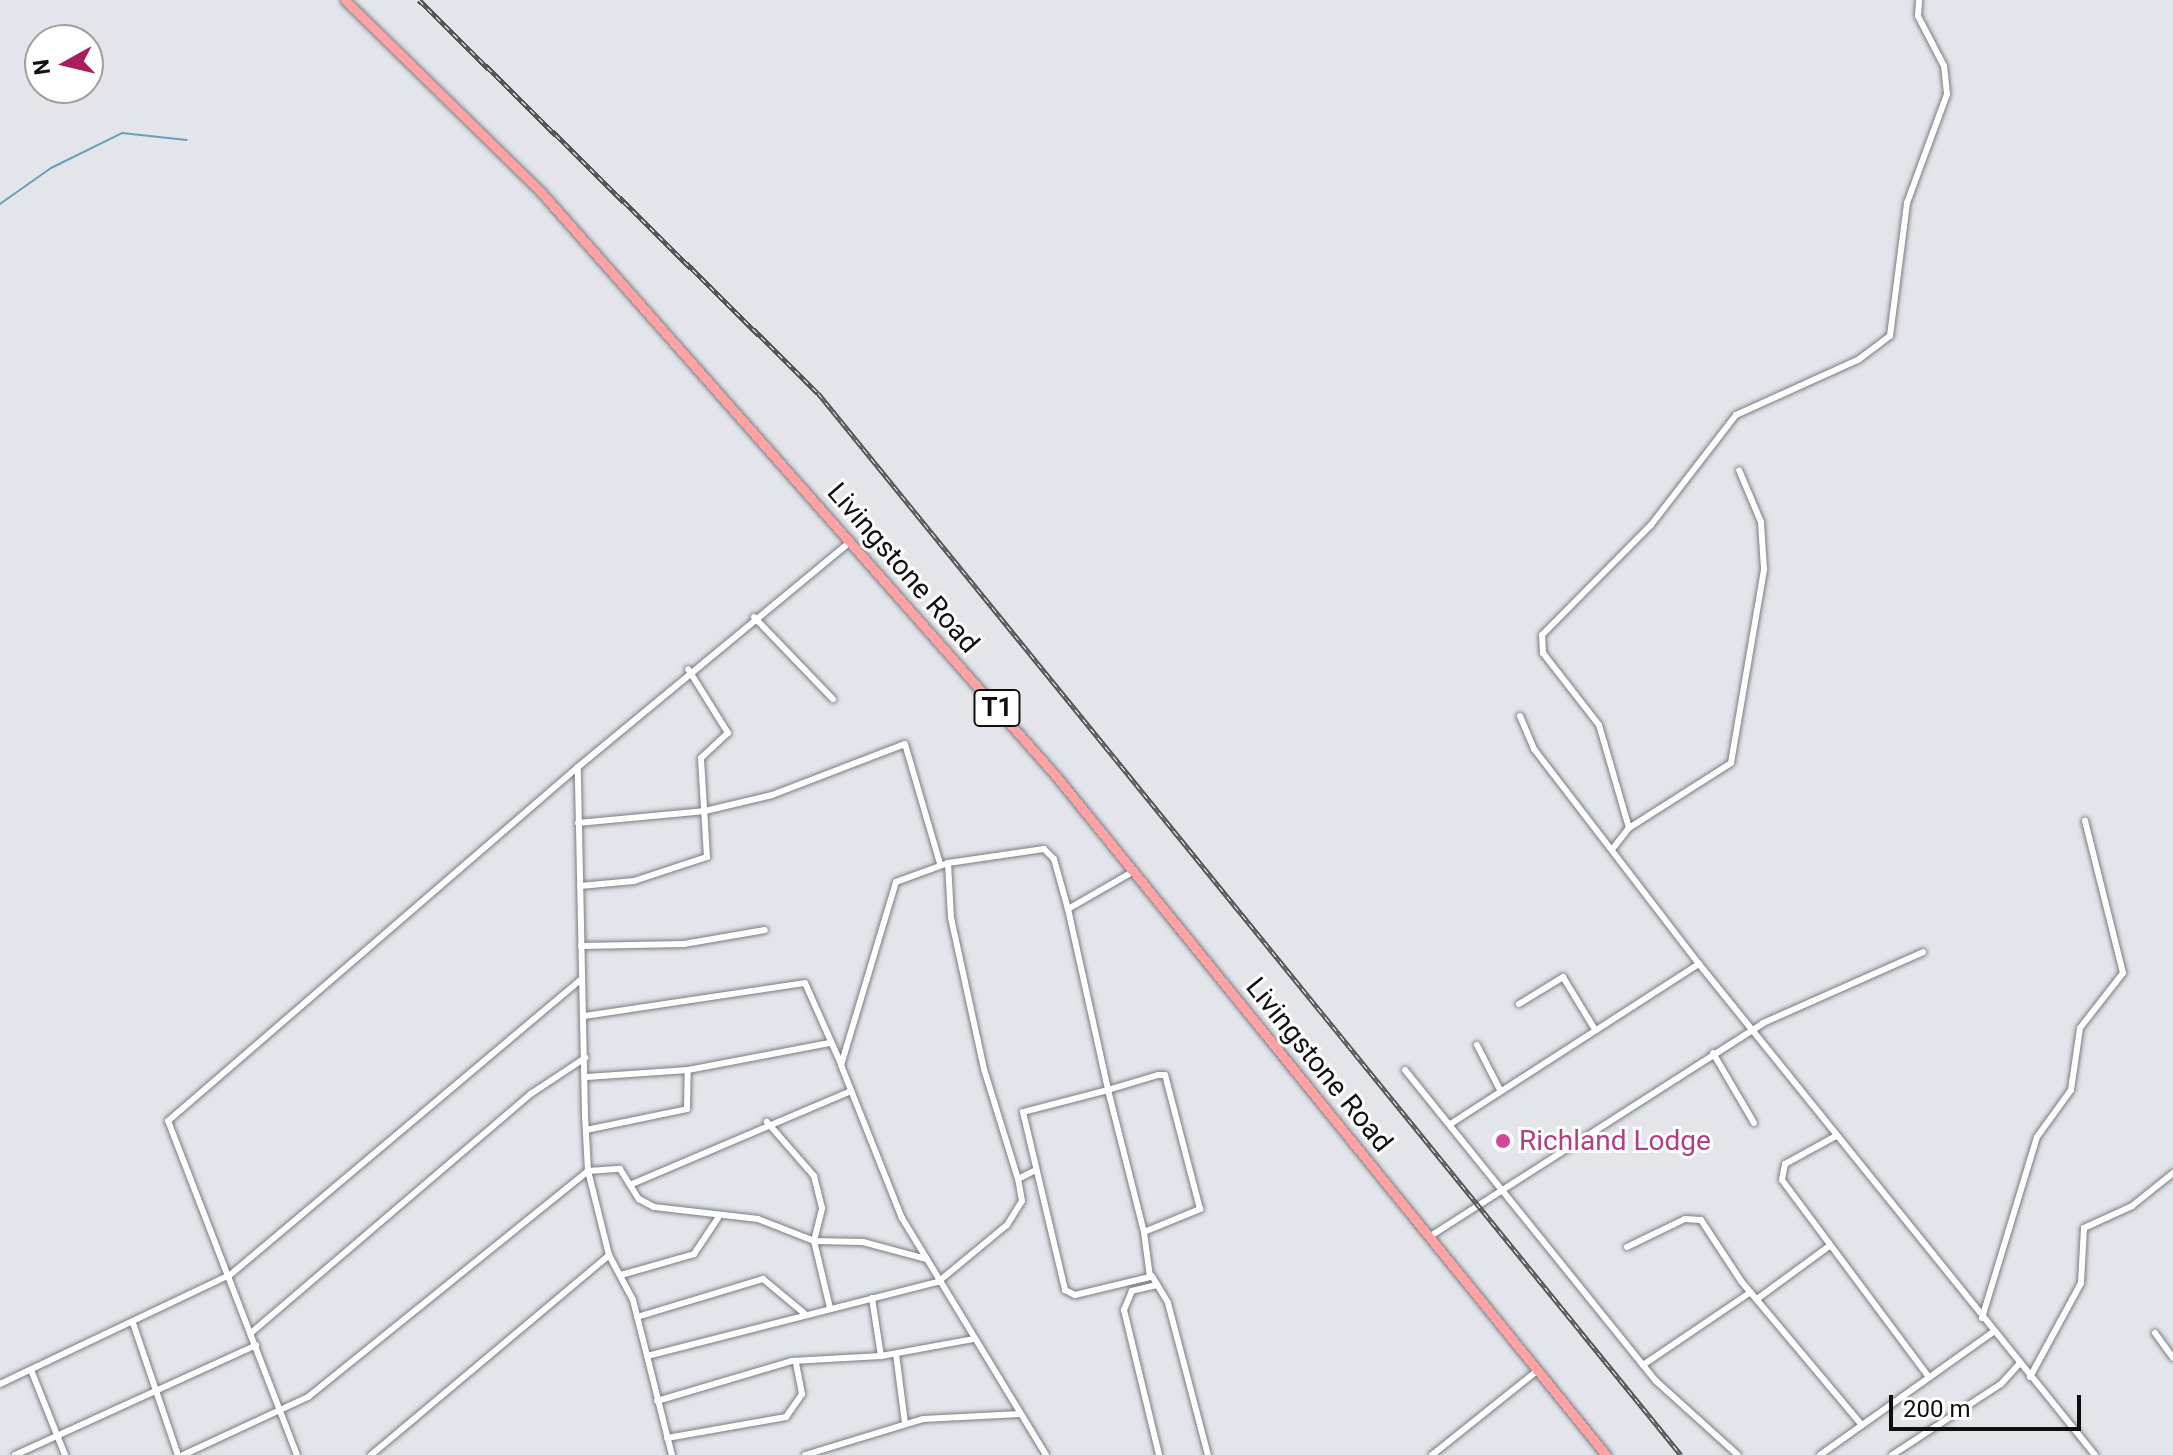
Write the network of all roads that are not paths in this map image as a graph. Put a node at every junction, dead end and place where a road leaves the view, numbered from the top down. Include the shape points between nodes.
1 (345, 0) edge
2 (1919, 0) edge
3 (1739, 470) dead end
4 (850, 542) junction
5 (754, 617) junction
6 (688, 669) junction
7 (833, 699) dead end
8 (1520, 716) dead end
9 (578, 767) junction
10 (705, 811) junction
11 (2085, 821) dead end
12 (578, 823) junction
13 (1629, 828) junction
14 (1614, 847) junction
15 (948, 863) junction
16 (940, 864) junction
17 (1134, 871) junction
18 (580, 886) junction
19 (1068, 909) junction
20 (765, 930) dead end
21 (581, 946) junction
22 (1923, 952) dead end
23 (1699, 964) junction
24 (582, 979) junction
25 (1519, 1004) dead end
26 (584, 1016) junction
27 (1594, 1028) junction
28 (1752, 1029) junction
29 (829, 1043) junction
30 (1477, 1045) dead end
31 (1713, 1053) junction
32 (585, 1058) junction
33 (841, 1065) junction
34 (688, 1070) junction
35 (1405, 1070) dead end
36 (587, 1077) junction
37 (1108, 1090) junction
38 (1500, 1090) junction
39 (851, 1091) junction
40 (767, 1122) junction
41 (1452, 1123) junction
42 (1754, 1123) dead end
43 (586, 1130) junction
44 (1836, 1136) junction
45 (588, 1171) junction
46 (1034, 1171) junction
47 (2173, 1173) edge
48 (1018, 1179) junction
49 (632, 1184) junction
50 (1504, 1190) junction
51 (718, 1218) junction
52 (1144, 1232) junction
53 (1429, 1237) junction
54 (814, 1241) junction
55 (1627, 1247) dead end
56 (1828, 1247) junction
57 (609, 1255) junction
58 (926, 1259) junction
59 (230, 1275) junction
60 (621, 1275) junction
61 (1152, 1276) junction
62 (938, 1282) junction
63 (1157, 1285) junction
64 (1751, 1292) junction
65 (872, 1298) junction
66 (1757, 1299) junction
67 (830, 1308) junction
68 (804, 1313) junction
69 (637, 1317) junction
70 (1982, 1318) junction
71 (133, 1323) junction
72 (252, 1332) junction
73 (1993, 1332) junction
74 (2155, 1333) dead end
75 (974, 1339) junction
76 (256, 1345) junction
77 (896, 1354) junction
78 (647, 1356) junction
79 (881, 1356) junction
80 (2173, 1358) edge
81 (796, 1362) junction
82 (2019, 1364) junction
83 (1643, 1365) junction
84 (31, 1370) junction
85 (1538, 1370) junction
86 (1929, 1377) junction
87 (2030, 1377) junction
88 (0, 1384) edge
89 (157, 1390) junction
90 (657, 1401) junction
91 (281, 1413) junction
92 (1020, 1414) junction
93 (905, 1423) junction
94 (1862, 1425) junction
95 (57, 1436) junction
96 (667, 1438) junction
97 (1906, 1447) junction
98 (15, 1455) edge
99 (65, 1455) edge
100 (180, 1455) edge
101 (297, 1455) edge
102 (371, 1455) edge
103 (672, 1455) edge
104 (806, 1455) edge
105 (1046, 1455) edge
106 (1159, 1455) edge
107 (1208, 1455) edge
108 (1432, 1455) edge
109 (1606, 1455) edge
110 (1738, 1455) edge
111 (1820, 1455) edge
112 (1892, 1455) edge
113 (1912, 1455) edge
114 (2095, 1455) edge

1 - 4 highway, Livingstone Road / T1 via 541,192
2 - 13 street via 1918,16 1944,66 1947,94 1907,203 1890,336 1858,360 1736,415 1651,525 1542,635 1543,653 1599,725
3 - 13 street via 1761,522 1764,569 1731,763
4 - 5 street
4 - 17 highway, Livingstone Road / T1
5 - 6 street
5 - 7 street
6 - 9 street
6 - 10 street via 728,733 701,758
8 - 14 street via 1534,749
9 - 12 street
9 - 59 street via 168,1121
10 - 12 street
10 - 16 street via 772,795 905,744
10 - 18 street via 705,860 634,881
11 - 70 street via 2123,973 2080,1028 2071,1090 2037,1137
12 - 18 street
13 - 14 street
14 - 23 street
15 - 16 street
15 - 19 street via 1049,851
15 - 48 street via 951,918 984,1069
16 - 33 street via 896,882
17 - 19 street
17 - 53 highway, Livingstone Road / T1
18 - 21 street
19 - 37 street
20 - 21 street via 684,944
21 - 24 street
22 - 28 street
23 - 27 street
23 - 28 street
24 - 26 street
24 - 59 street
25 - 27 street via 1563,977
26 - 29 street via 805,983
26 - 32 street
27 - 38 street
28 - 31 street
28 - 44 street
29 - 33 street
29 - 34 street
30 - 38 street
31 - 42 street
31 - 50 street
32 - 36 street
32 - 72 street via 532,1093
33 - 39 street
34 - 36 street
34 - 43 street via 687,1109
35 - 41 street
36 - 43 street
37 - 46 street via 1023,1112
37 - 52 street
37 - 52 street via 1158,1075 1171,1082 1200,1209
38 - 41 street
39 - 40 street
39 - 58 street
40 - 49 street
40 - 54 street via 814,1176 822,1208
41 - 50 street
43 - 45 street
44 - 56 street via 1781,1172
44 - 70 street
45 - 49 street via 617,1168
45 - 57 street
45 - 91 street
46 - 48 street
46 - 61 street via 1067,1293
47 - 87 street via 2132,1206 2084,1228 2081,1283
48 - 62 street via 1017,1213 979,1255
49 - 51 street via 654,1207
50 - 53 street
50 - 83 street
51 - 54 street via 758,1219
51 - 60 street via 694,1254
52 - 61 street
53 - 85 highway, Livingstone Road / T1
54 - 58 street via 863,1242
54 - 67 street
55 - 64 street via 1697,1218
56 - 66 street
56 - 86 street via 1889,1316
57 - 60 street
57 - 102 street
58 - 62 street
59 - 71 street
59 - 72 street
60 - 69 street
61 - 63 street
62 - 65 street
62 - 75 street
63 - 106 street via 1132,1291 1124,1310
63 - 107 street via 1168,1303
64 - 66 street
64 - 83 street
65 - 67 street
65 - 79 street
66 - 94 street
67 - 68 street
68 - 69 street via 763,1279
68 - 78 street
69 - 78 street
70 - 73 street
71 - 84 street
71 - 89 street
72 - 76 street
73 - 82 street
73 - 86 street
74 - 80 street
75 - 77 street
75 - 92 street
76 - 89 street
76 - 91 street
77 - 79 street
77 - 93 street
78 - 90 street
79 - 81 street
81 - 90 street
81 - 96 street via 802,1394 786,1417
82 - 87 street
82 - 97 street via 2001,1384
83 - 110 street
84 - 88 street
84 - 95 street
85 - 108 street
85 - 109 highway, Livingstone Road / T1
86 - 94 street
87 - 114 street
89 - 95 street
89 - 100 street
90 - 96 street
91 - 100 street
91 - 101 street
92 - 93 street
92 - 105 street
93 - 104 street
94 - 111 street
95 - 98 street
95 - 99 street
96 - 103 street
97 - 112 street
97 - 113 street

